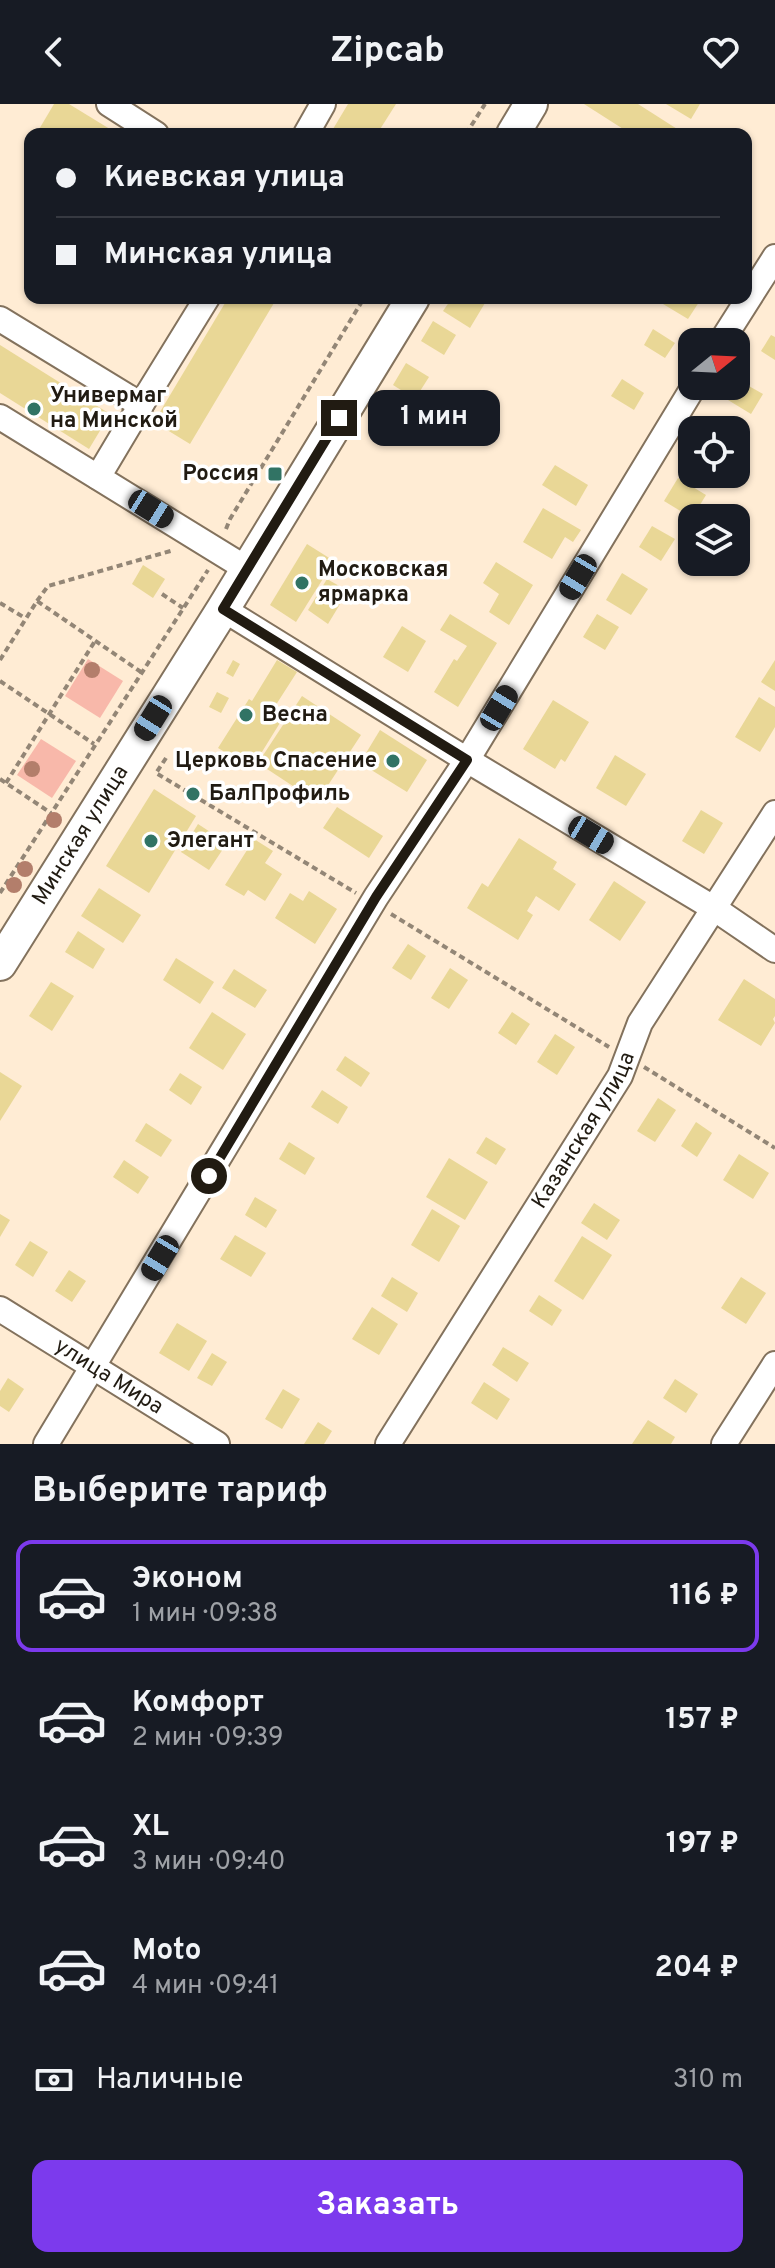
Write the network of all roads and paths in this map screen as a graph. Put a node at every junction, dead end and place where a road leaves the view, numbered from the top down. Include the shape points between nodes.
1 (109, 104) edge
2 (323, 104) edge
3 (485, 104) edge
4 (531, 104) edge
5 (147, 128) edge
6 (309, 128) edge
7 (470, 128) edge
8 (517, 128) edge
9 (775, 257) edge
10 (752, 293) edge
11 (203, 304) edge
12 (360, 304) edge
13 (409, 304) edge
14 (745, 304) edge
15 (0, 319) edge
16 (730, 328) edge
17 (686, 400) edge
18 (141, 405) junction
19 (0, 417) edge
20 (98, 477) junction
21 (212, 547) junction
22 (247, 569) junction
23 (162, 594) dead end
24 (37, 601) junction
25 (0, 603) edge
26 (183, 608) junction
27 (223, 609) junction
28 (26, 618) junction
29 (95, 641) junction
30 (0, 660) edge
31 (141, 672) junction
32 (0, 681) edge
33 (50, 714) junction
34 (95, 744) junction
35 (166, 758) dead end
36 (467, 760) junction
37 (0, 779) edge
38 (6, 783) junction
39 (51, 813) junction
40 (775, 813) edge
41 (0, 892) edge
42 (373, 903) junction
43 (715, 909) junction
44 (775, 950) edge
45 (0, 964) edge
46 (627, 1057) junction
47 (775, 1148) edge
48 (0, 1309) edge
49 (775, 1364) edge
50 (94, 1368) junction
51 (46, 1444) edge
52 (217, 1444) edge
53 (388, 1444) edge
54 (724, 1444) edge

1 - 5 street
2 - 6 street
3 - 7 path
4 - 8 main road
9 - 10 street
11 - 18 street
12 - 21 path
13 - 22 main road, Минская улица
14 - 16 street
15 - 18 street
17 - 36 street
18 - 20 street
19 - 20 street
20 - 21 street
21 - 22 street
21 - 24 path via 48,586
21 - 26 path
22 - 27 main road, Минская улица
23 - 26 path
24 - 28 path
24 - 29 path
25 - 28 path
26 - 31 path
27 - 36 street
27 - 45 main road, Минская улица
28 - 30 path
29 - 31 path
29 - 33 path
31 - 34 path
32 - 33 path
33 - 34 path
33 - 38 path
34 - 39 path
35 - 42 path via 156,773
36 - 42 street
36 - 43 street
37 - 38 path
38 - 39 path
39 - 41 path
40 - 43 street, Казанская улица
42 - 46 path
42 - 50 street
43 - 44 street
43 - 46 street, Казанская улица via 640,1023
46 - 47 path
46 - 53 street, Казанская улица via 620,1076
48 - 50 street, улица Мира
49 - 54 street
50 - 51 street
50 - 52 street, улица Мира

